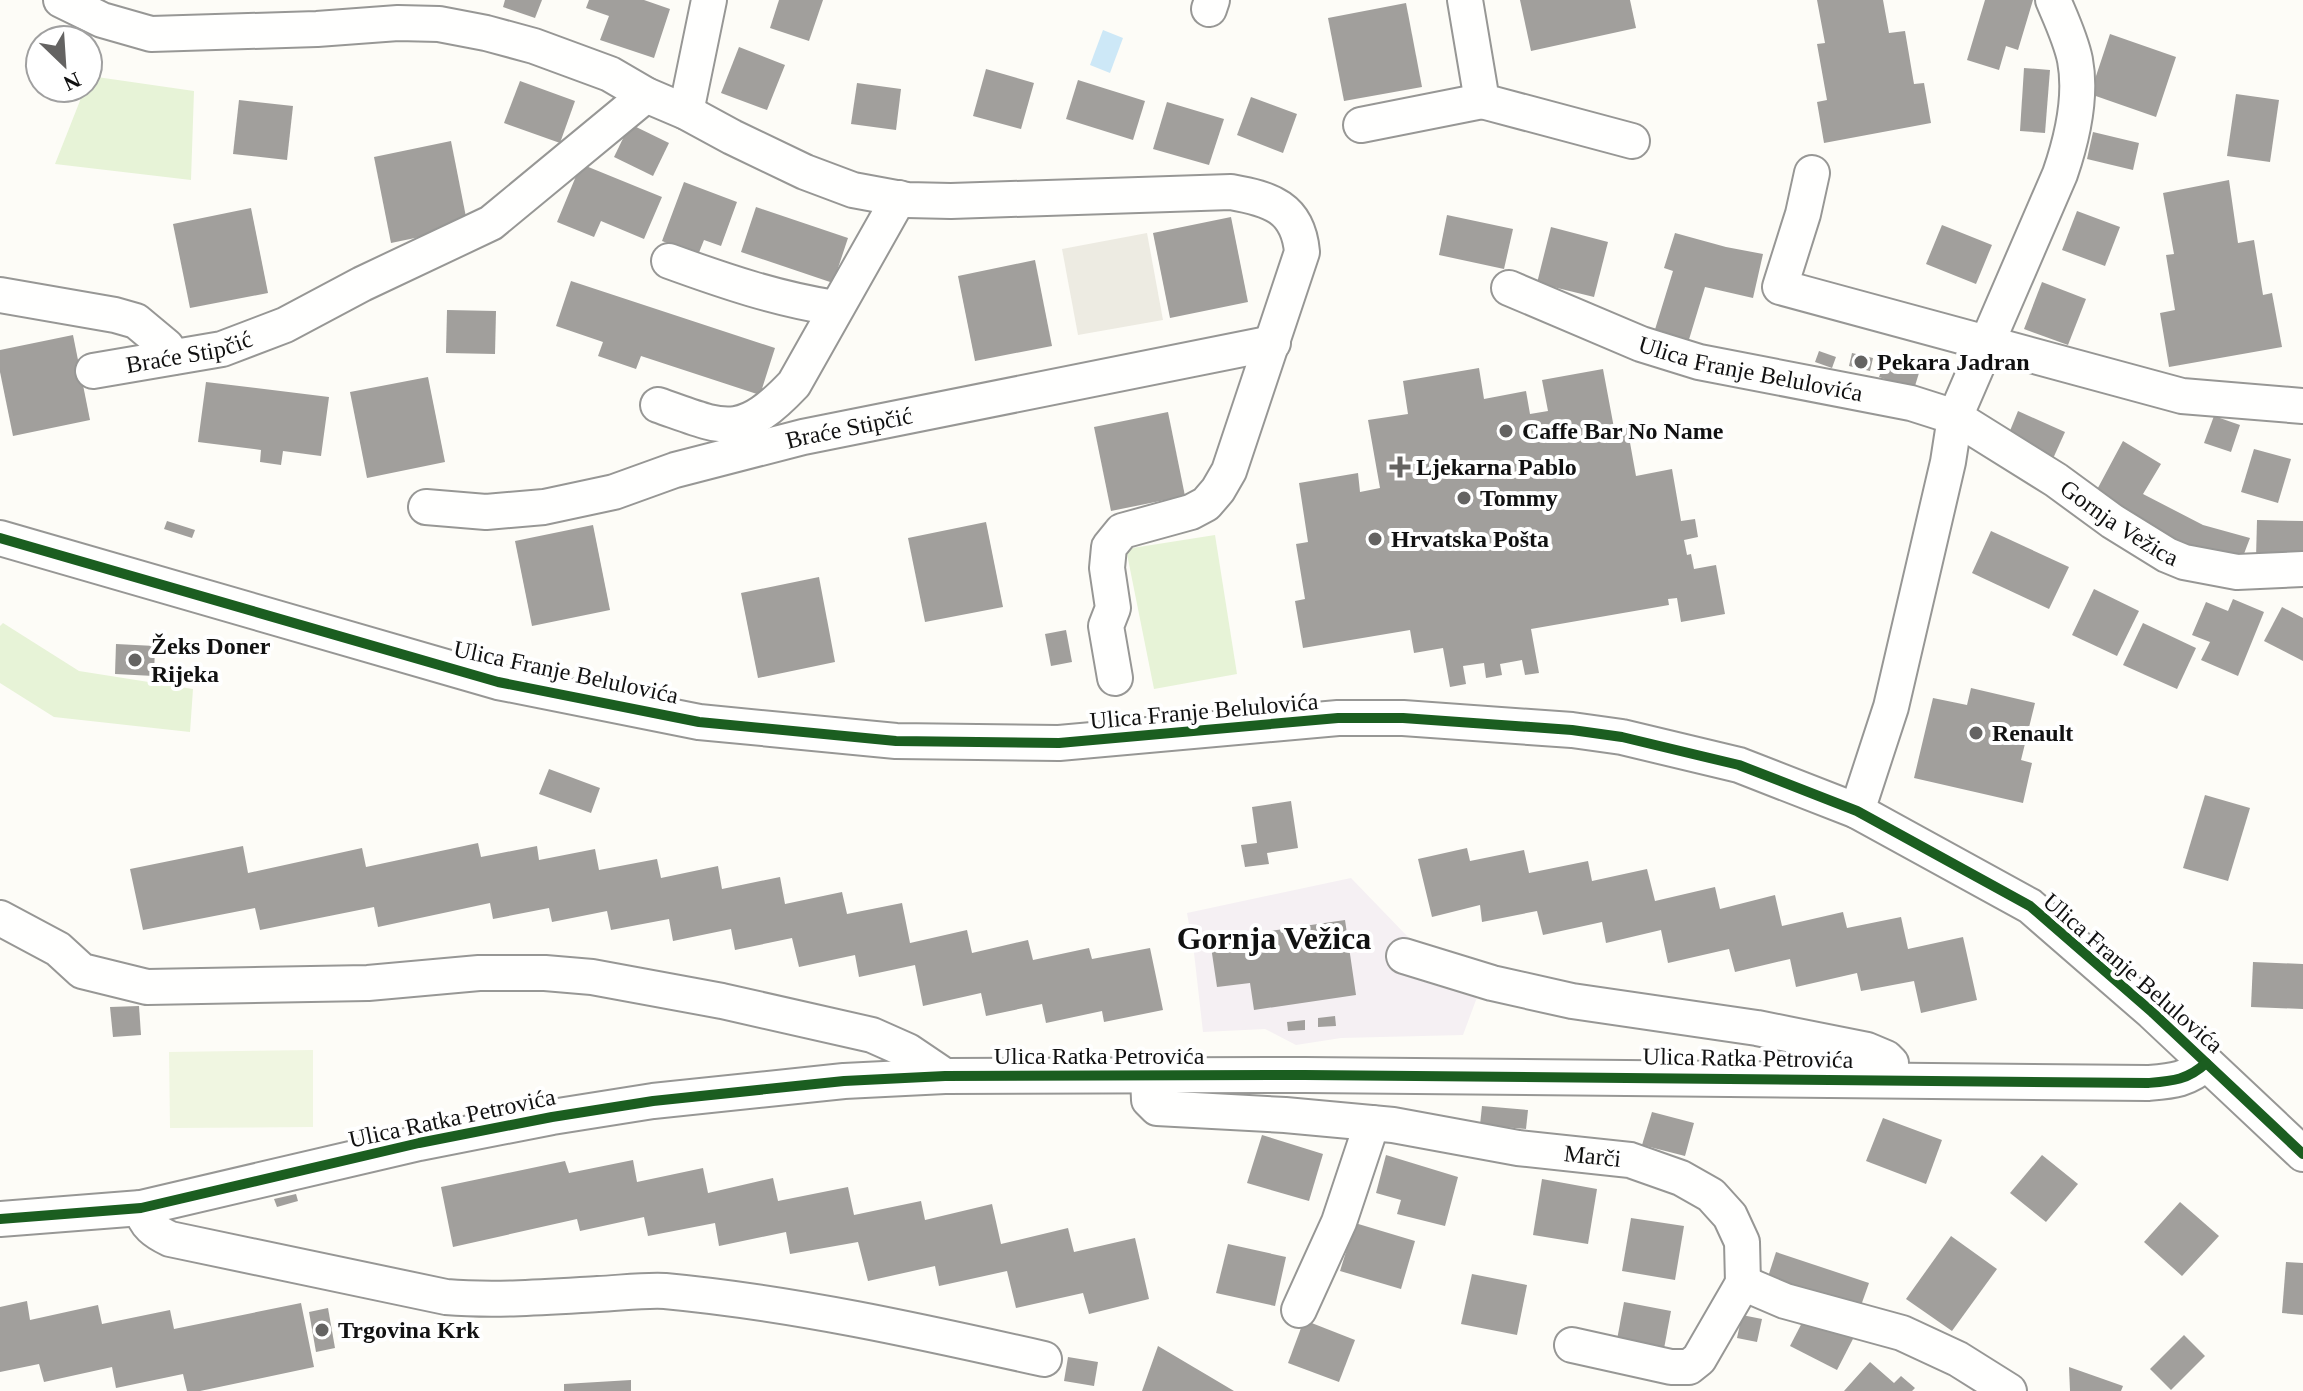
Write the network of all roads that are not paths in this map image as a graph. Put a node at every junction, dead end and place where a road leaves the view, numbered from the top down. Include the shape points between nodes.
1 (61, 0) edge
2 (709, 0) edge
3 (1465, 0) edge
4 (2053, 0) edge
5 (646, 95) junction
6 (1482, 101) junction
7 (686, 112) junction
8 (1361, 125) dead end
9 (1632, 141) dead end
10 (1812, 173) dead end
11 (899, 198) junction
12 (669, 261) dead end
13 (1509, 288) dead end
14 (0, 295) edge
15 (835, 308) junction
16 (1988, 342) junction
17 (1273, 343) junction
18 (173, 357) junction
19 (93, 371) dead end
20 (658, 405) dead end
21 (2303, 406) edge
22 (1955, 417) junction
23 (426, 507) dead end
24 (0, 538) edge
25 (2303, 569) edge
26 (1115, 678) dead end
27 (1857, 811) junction
28 (0, 918) edge
29 (1404, 956) dead end
30 (2206, 1063) junction
31 (945, 1076) junction
32 (1148, 1076) junction
33 (1891, 1080) junction
34 (1372, 1123) junction
35 (2303, 1154) edge
36 (141, 1208) junction
37 (0, 1219) edge
38 (1743, 1283) junction
39 (1299, 1310) dead end
40 (1572, 1345) dead end
41 (1044, 1359) dead end
42 (2009, 1391) edge

1 - 5 street via 102,20 151,34 439,24 534,46 610,74
2 - 7 street
3 - 6 street
4 - 16 street via 2075,61 2070,145
5 - 7 street
5 - 18 street, Braće Stipčić via 491,223 285,325 222,349
6 - 8 street
6 - 9 street
7 - 11 street via 805,172 853,190
10 - 16 street via 1780,287
11 - 15 street, Braće Stipčić
11 - 17 street via 1218,192 1258,197 1279,206 1293,220 1302,252
12 - 15 street via 798,303
13 - 22 street, Ulica Franje Belulovića via 1641,344 1699,362 1911,403
14 - 18 street via 136,321
15 - 20 street, Braće Stipčić via 794,384 751,419 735,426 715,425
16 - 21 street via 2182,396
16 - 22 street
17 - 23 street, Braće Stipčić via 803,437 544,507 486,512
17 - 26 street via 1218,490 1191,512 1122,531 1109,547 1113,608 1106,626
18 - 19 street, Braće Stipčić
22 - 25 street, Gornja Vežica via 2171,557 2237,572
22 - 27 street via 1891,707
24 - 27 street, Ulica Franje Belulovića via 498,682 699,722 896,741 1059,743 1338,718 1506,725 1622,737 1682,751 1739,765
27 - 30 street, Ulica Franje Belulovića via 2030,906
28 - 31 street via 58,949 82,971 147,987 356,983 479,973 592,977 872,1035
29 - 33 street, Ulica Ratka Petrovića via 1559,998 1867,1050 1891,1063
30 - 33 street, Ulica Ratka Petrovića via 2176,1081 2148,1083
30 - 35 street, Ulica Franje Belulovića
31 - 32 street, Ulica Ratka Petrovića
31 - 36 street, Ulica Ratka Petrovića via 778,1086 581,1113 419,1143
32 - 33 street, Ulica Ratka Petrovića
32 - 34 street, Marči via 1149,1100 1157,1108
34 - 38 street, Marči via 1518,1148 1630,1160 1681,1178 1711,1195 1730,1216 1742,1242
34 - 39 street via 1339,1222
36 - 37 street, Ulica Ratka Petrovića
36 - 41 street via 148,1225 170,1239 446,1297 661,1291 881,1324
38 - 40 street via 1699,1359 1689,1367
38 - 42 street via 1785,1301 1902,1333

